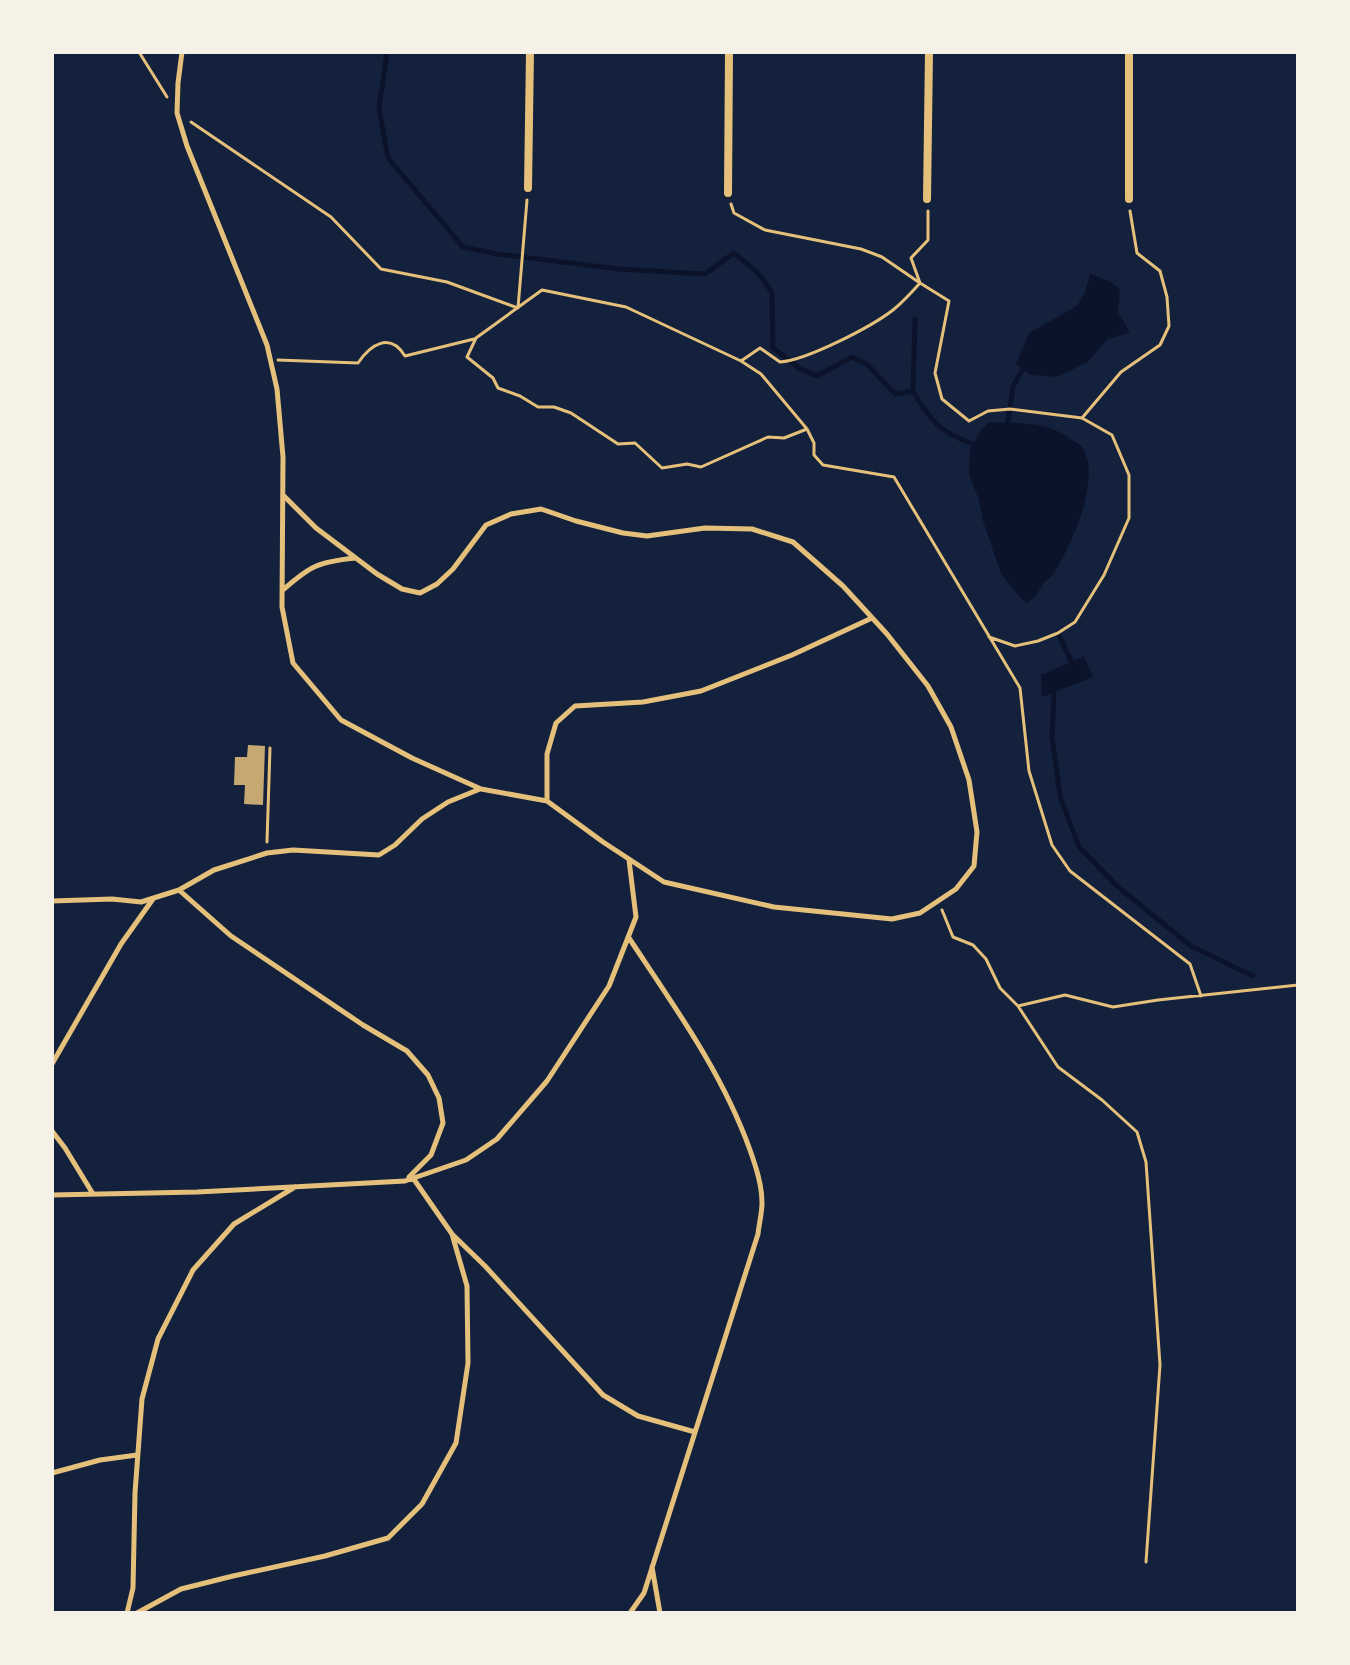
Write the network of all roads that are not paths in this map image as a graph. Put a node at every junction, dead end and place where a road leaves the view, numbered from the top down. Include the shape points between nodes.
1 (182, 52) edge
2 (530, 52) edge
3 (729, 52) edge
4 (929, 52) edge
5 (1129, 52) edge
6 (528, 188) road end
7 (728, 193) road end
8 (927, 199) road end
9 (1129, 199) road end
10 (283, 495) junction
11 (356, 558) junction
12 (283, 590) junction
13 (872, 618) junction
14 (481, 789) junction
15 (547, 801) junction
16 (629, 859) junction
17 (179, 890) junction
18 (154, 898) junction
19 (52, 901) edge
20 (628, 937) junction
21 (52, 1064) edge
22 (52, 1131) edge
23 (413, 1178) junction
24 (405, 1181) junction
25 (296, 1187) junction
26 (94, 1194) junction
27 (52, 1195) edge
28 (452, 1234) junction
29 (695, 1432) junction
30 (137, 1455) junction
31 (52, 1473) edge
32 (652, 1566) junction
33 (127, 1613) edge
34 (137, 1613) edge
35 (630, 1613) edge
36 (660, 1613) edge

1 - 10 lane via 177,113 267,345 277,389
2 - 6 street
3 - 7 street
4 - 8 street
5 - 9 street
10 - 11 lane
10 - 12 lane
11 - 12 lane via 305,570
11 - 13 lane via 402,589 420,593 453,569 486,525 511,514 541,509 647,536 705,528 752,529 793,542
12 - 14 lane via 293,663 341,720
13 - 15 lane via 701,691 643,702 575,706 556,723 547,754
13 - 16 lane via 928,686 951,727 969,780 977,832 974,866 956,889 920,913 892,919 774,907 664,882
14 - 15 lane
14 - 17 lane via 448,802 379,855 267,853 214,870
15 - 16 lane
16 - 20 lane via 636,917
17 - 18 lane
17 - 24 lane via 231,936 407,1051 428,1075 443,1123 431,1155
18 - 19 lane
18 - 21 lane via 121,944
20 - 23 lane via 609,986 547,1081 497,1139 466,1160
20 - 29 lane via 699,1042 759,1176 758,1234
22 - 26 lane
23 - 24 lane
23 - 28 lane
24 - 25 lane
25 - 26 lane
25 - 30 lane via 234,1224 193,1270 158,1339 142,1399
26 - 27 lane
28 - 29 lane via 603,1395 638,1416
28 - 34 lane via 467,1286 468,1363 456,1443 422,1504 388,1538 181,1589
29 - 32 lane
30 - 31 lane
30 - 33 lane via 133,1588
32 - 35 lane via 644,1593
32 - 36 lane

